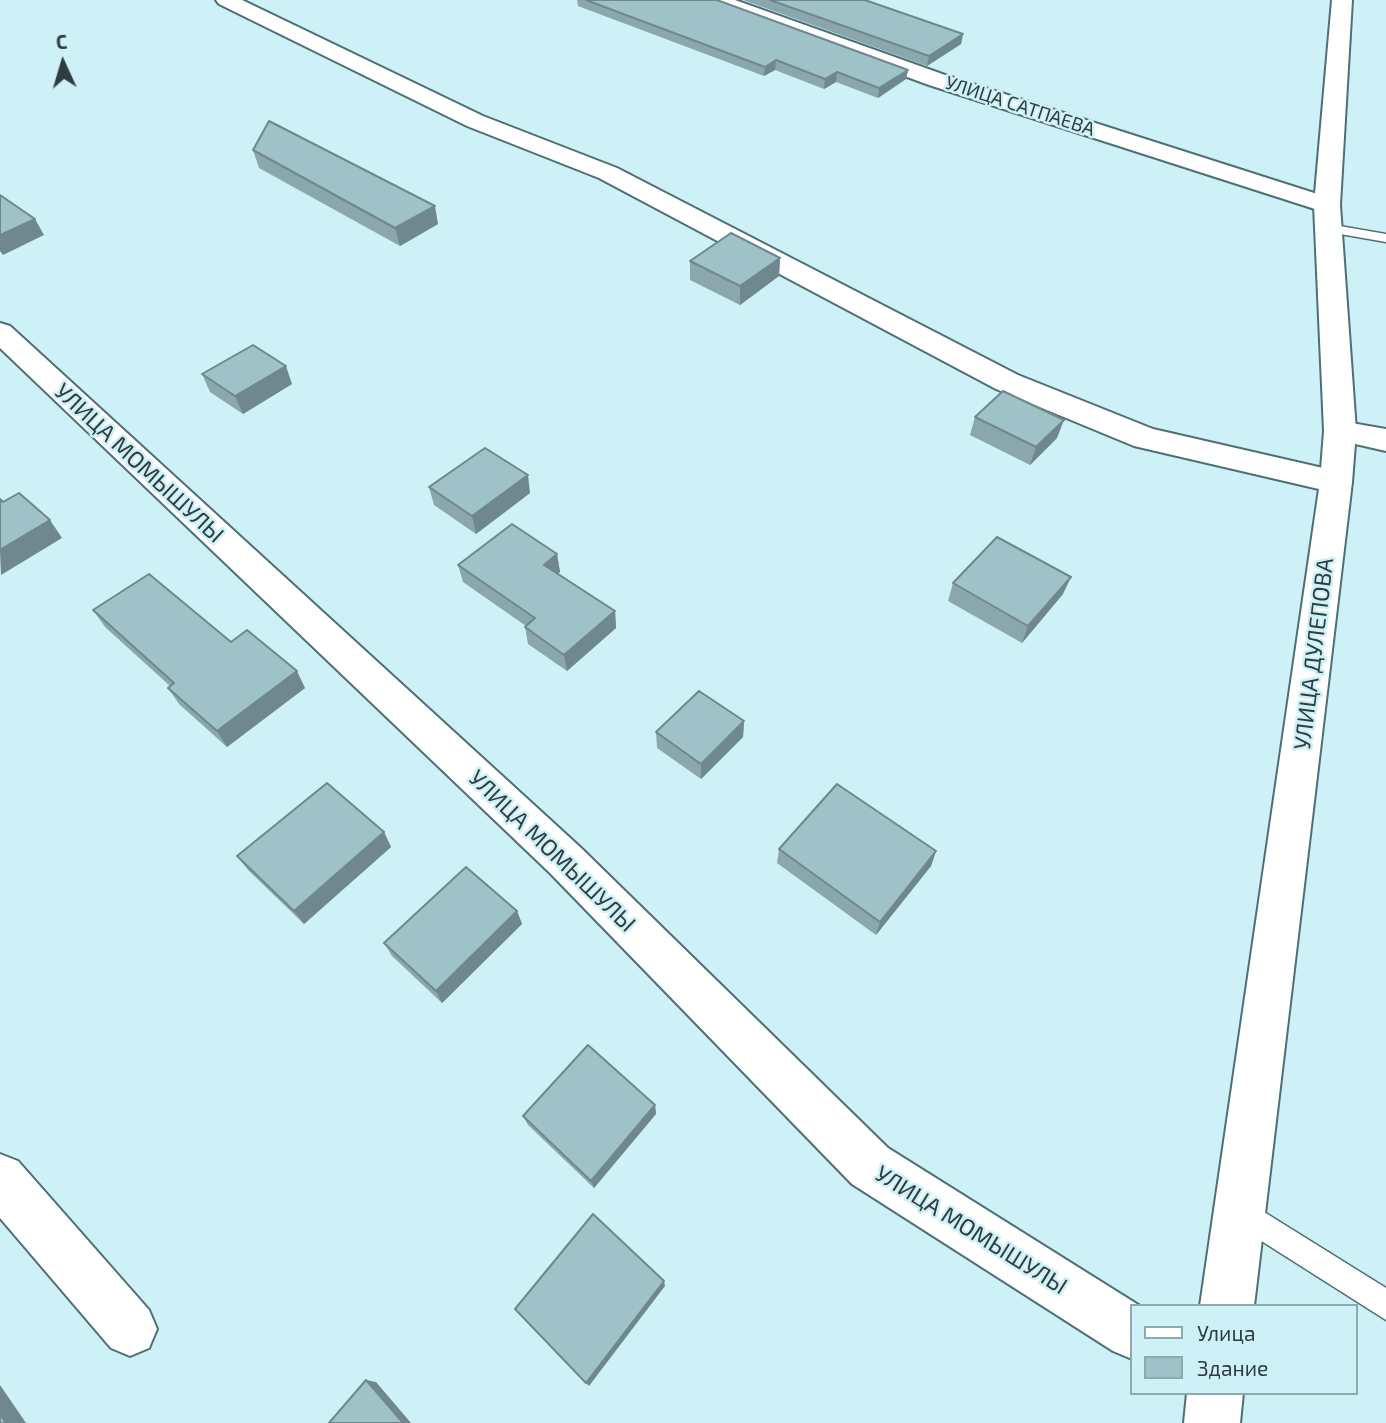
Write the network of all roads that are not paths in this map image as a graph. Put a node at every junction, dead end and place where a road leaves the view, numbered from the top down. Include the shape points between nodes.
1 (226, 0) edge
2 (716, 0) edge
3 (1342, 0) edge
4 (1327, 216) junction
5 (1386, 238) edge
6 (0, 332) edge
7 (1340, 431) junction
8 (1386, 440) edge
9 (1336, 482) junction
10 (0, 1180) edge
11 (1240, 1211) junction
12 (1227, 1304) edge
13 (1386, 1304) edge
14 (130, 1329) dead end
15 (1130, 1331) edge
16 (1215, 1395) edge
17 (1212, 1423) edge

1 - 9 street via 475,121 608,173 1007,382 1144,438
2 - 4 street, УЛИЦА САТПАЕВА
3 - 4 street, УЛИЦА ДУЛЕПОВА
4 - 5 lane
4 - 7 street, УЛИЦА ДУЛЕПОВА
6 - 15 street, УЛИЦА МОМЫШУЛЫ via 565,860 870,1166
7 - 8 street
7 - 9 street, УЛИЦА ДУЛЕПОВА
9 - 11 street, УЛИЦА ДУЛЕПОВА
10 - 14 street
11 - 12 street, УЛИЦА ДУЛЕПОВА
11 - 13 lane
16 - 17 street

